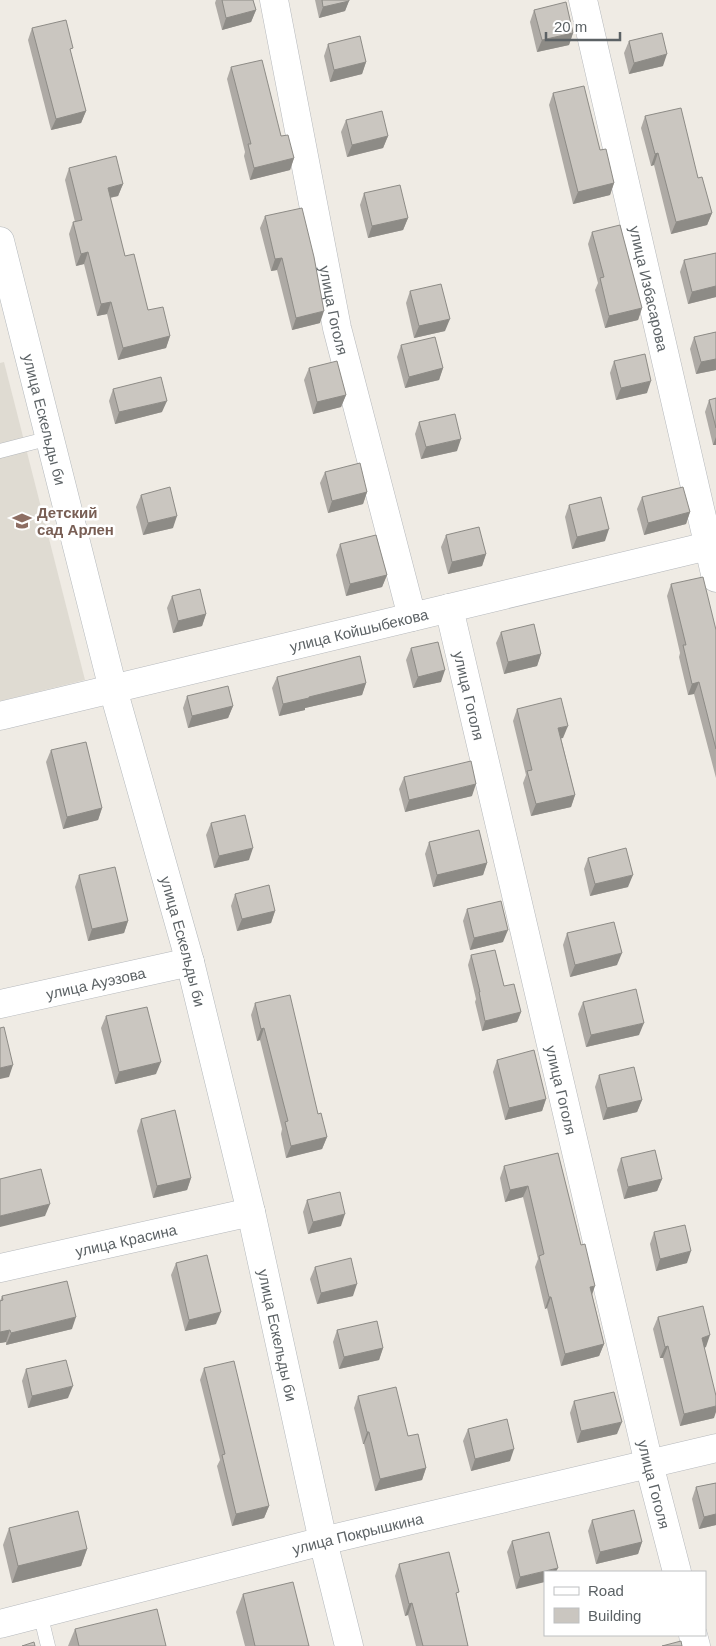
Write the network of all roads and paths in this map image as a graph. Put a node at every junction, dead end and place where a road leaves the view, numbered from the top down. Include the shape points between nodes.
1 (274, 0) edge
2 (582, 0) edge
3 (0, 241) edge
4 (50, 438) junction
5 (0, 451) edge
6 (712, 545) edge
7 (716, 578) edge
8 (449, 608) junction
9 (412, 617) junction
10 (113, 689) junction
11 (0, 716) edge
12 (190, 962) junction
13 (0, 1004) edge
14 (251, 1212) junction
15 (0, 1268) edge
16 (716, 1448) edge
17 (648, 1464) junction
18 (323, 1541) junction
19 (677, 1571) edge
20 (40, 1614) junction
21 (0, 1624) edge
22 (48, 1646) edge
23 (349, 1646) edge

1 - 9 street, улица Гоголя via 337,328
2 - 6 street, улица Избасарова
3 - 4 street, улица Ескельды би
4 - 5 lane
4 - 10 street, улица Ескельды би
6 - 7 street, улица Избасарова
6 - 8 street, улица Койшыбекова
8 - 9 street, улица Койшыбекова
8 - 17 street, улица Гоголя
9 - 10 street, улица Койшыбекова
10 - 11 street, улица Койшыбекова
10 - 12 street, улица Ескельды би
12 - 13 street, улица Ауэзова
12 - 14 street, улица Ескельды би
14 - 15 street, улица Красина
14 - 18 street, улица Ескельды би
16 - 17 street, улица Покрышкина
17 - 18 street, улица Покрышкина
17 - 19 street, улица Гоголя
18 - 20 street, улица Покрышкина
18 - 23 street, улица Ескельды би
20 - 21 street, улица Покрышкина
20 - 22 lane

